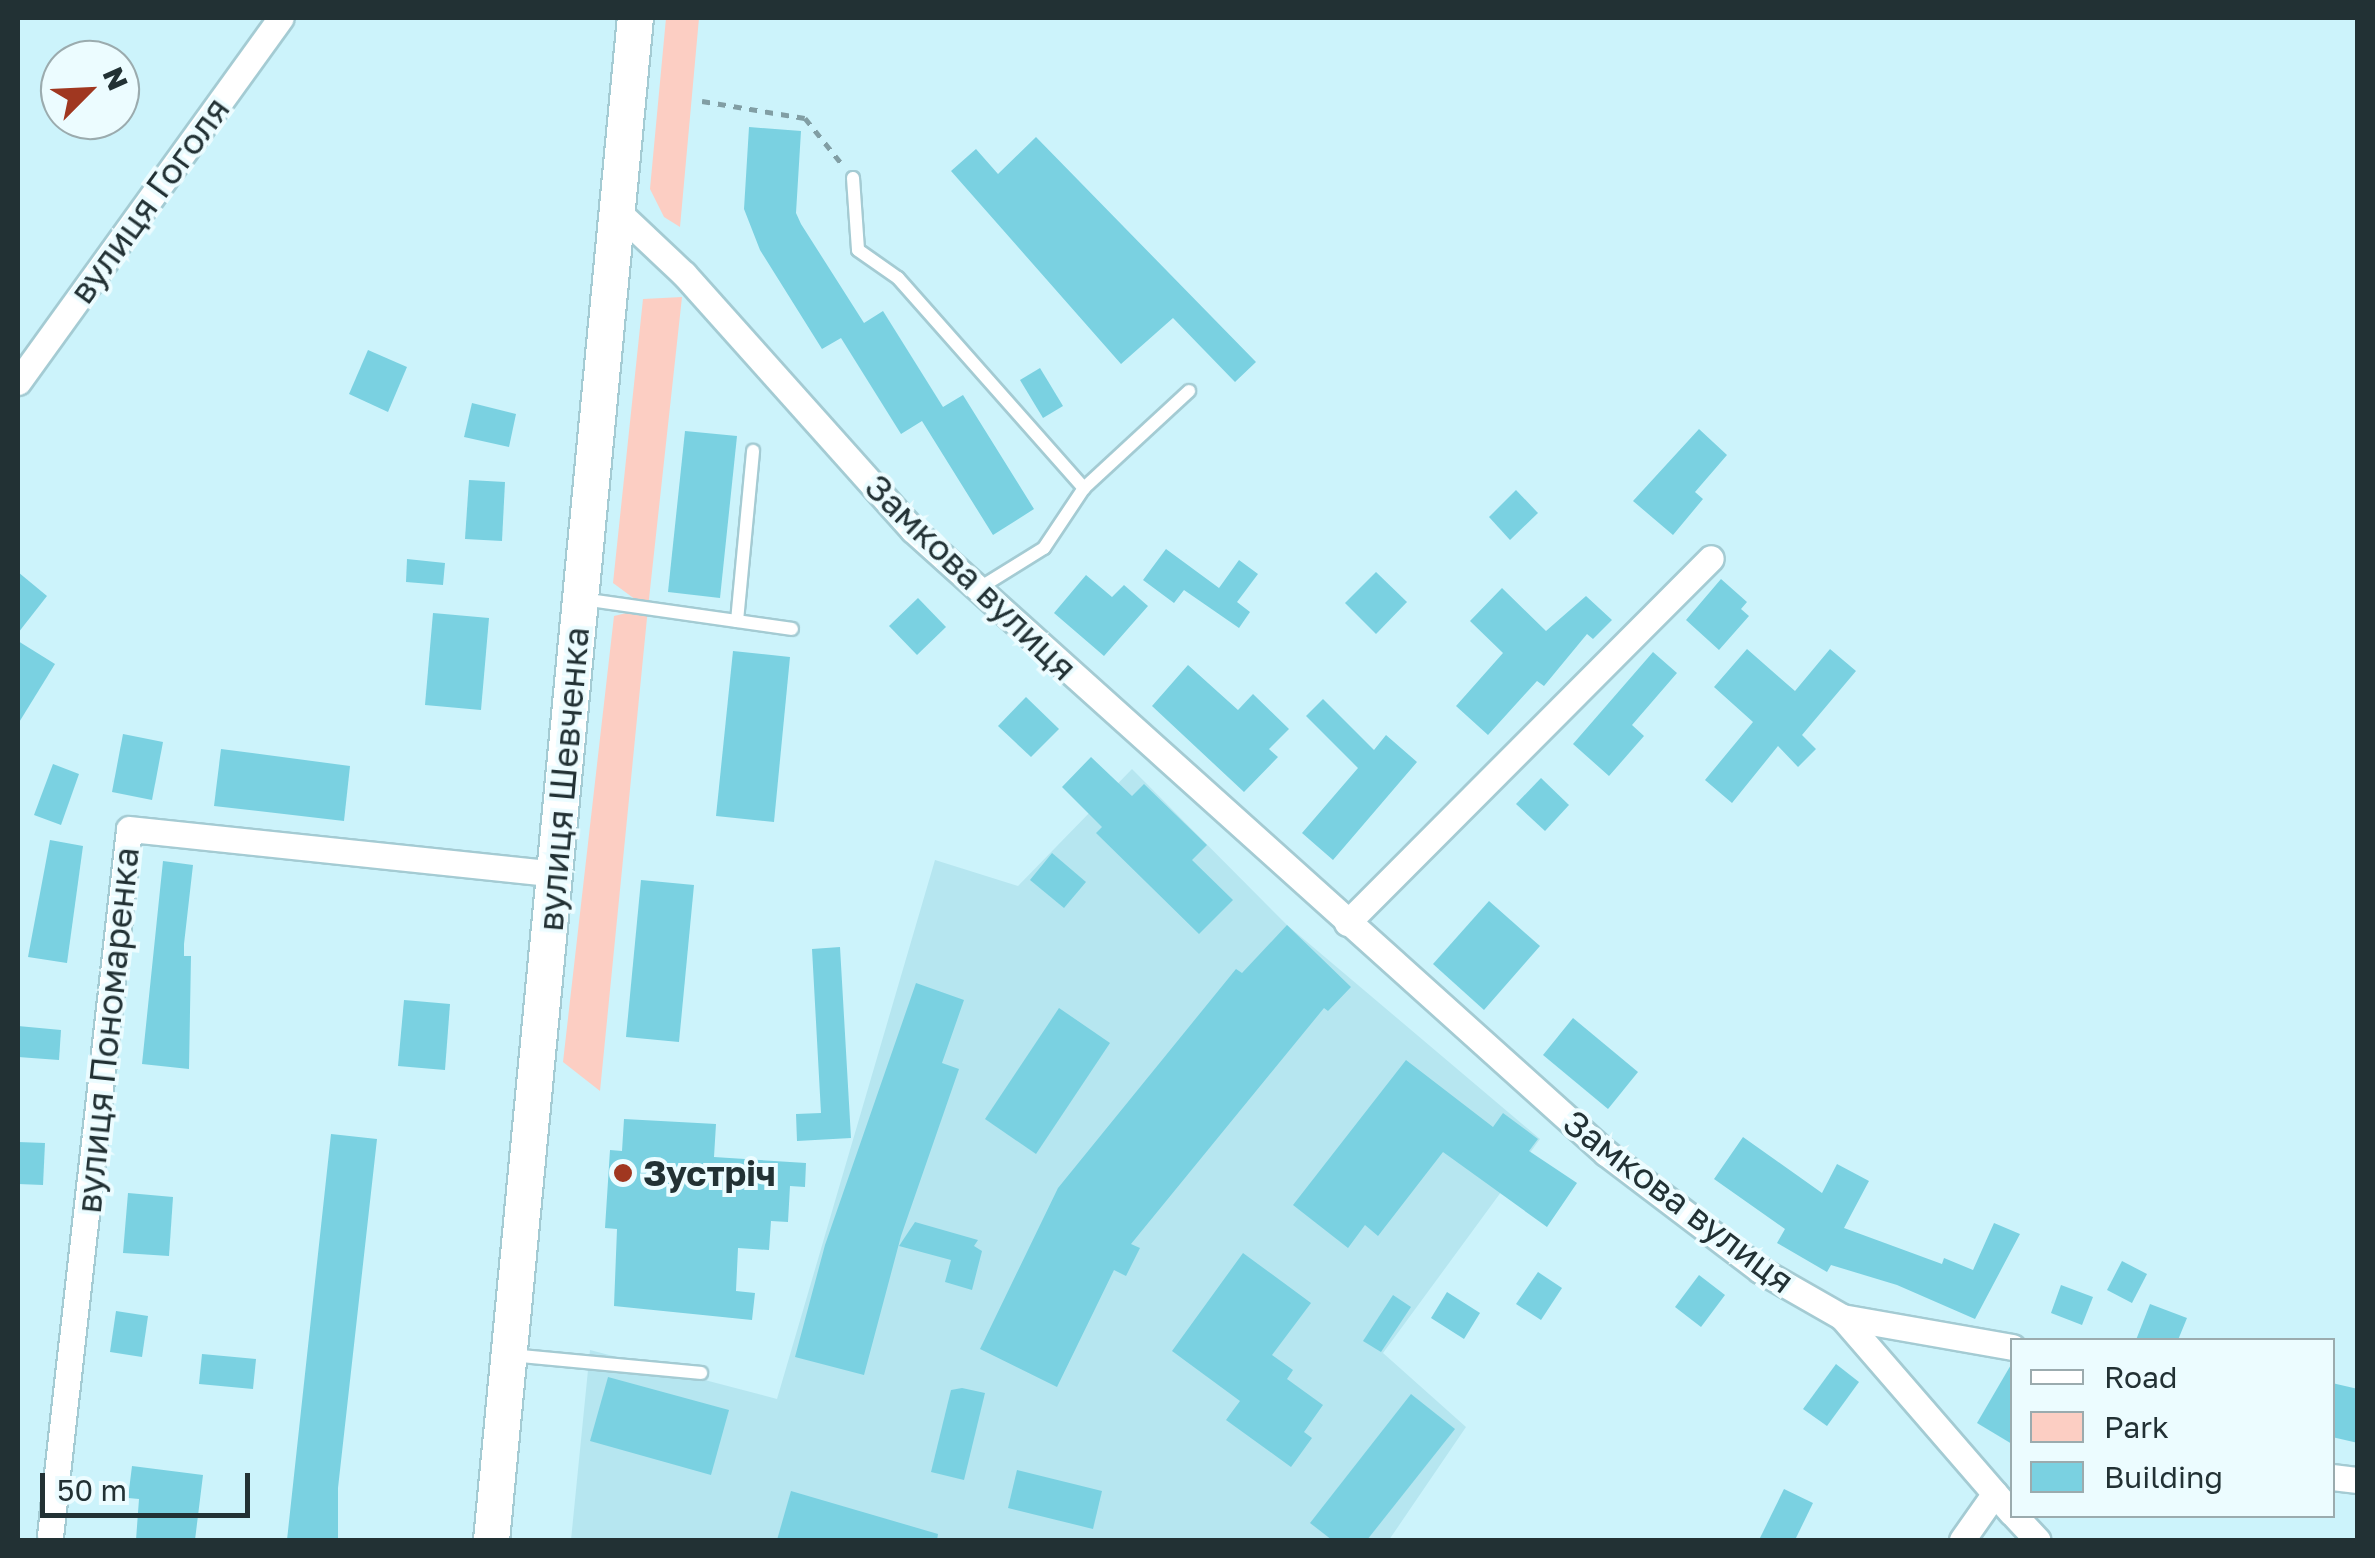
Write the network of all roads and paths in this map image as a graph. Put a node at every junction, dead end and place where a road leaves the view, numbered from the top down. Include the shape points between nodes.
1 (280, 18) edge
2 (634, 18) edge
3 (702, 100) dead end
4 (853, 178) joint
5 (616, 210) junction
6 (18, 382) edge
7 (1189, 391) dead end
8 (754, 451) dead end
9 (1084, 488) junction
10 (1712, 558) dead end
11 (978, 589) junction
12 (580, 599) junction
13 (737, 621) junction
14 (792, 629) dead end
15 (554, 874) junction
16 (1346, 924) junction
17 (1842, 1317) junction
18 (2010, 1347) edge
19 (509, 1355) junction
20 (701, 1372) dead end
21 (1994, 1493) junction
22 (2010, 1510) edge
23 (2018, 1518) edge
24 (50, 1536) dead end
25 (491, 1540) edge
26 (1962, 1540) edge
27 (2038, 1540) edge

1 - 6 street, вулиця Гоголя
2 - 5 main road, вулиця Шевченка
3 - 4 path via 805,118
4 - 9 lane via 858,250 898,278
5 - 11 street, Замкова вулиця via 684,274 913,530
5 - 12 main road, вулиця Шевченка
7 - 9 lane
8 - 13 lane
9 - 11 lane via 1044,548
10 - 16 street
11 - 16 street, Замкова вулиця
12 - 13 lane
12 - 15 main road, вулиця Шевченка
13 - 14 lane
15 - 19 main road, вулиця Шевченка
15 - 24 street, вулиця Пономаренка via 129,829
16 - 17 street, Замкова вулиця via 1606,1153 1760,1270
17 - 18 street
17 - 21 street, Замкова вулиця
19 - 20 lane
19 - 25 main road, вулиця Шевченка
21 - 22 street, Замкова вулиця
21 - 26 street
23 - 27 street, Замкова вулиця

